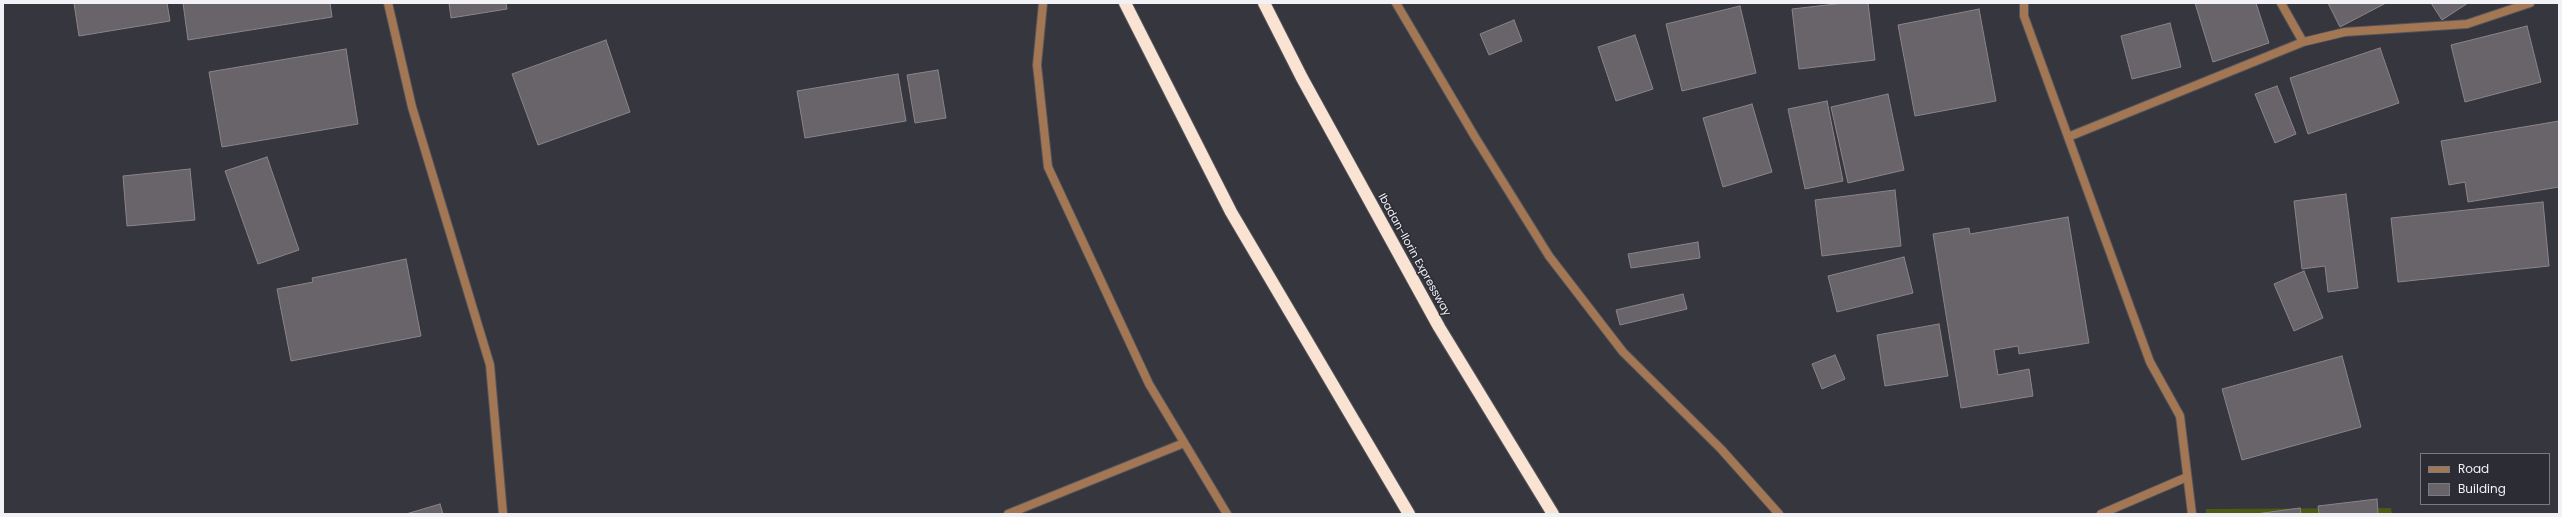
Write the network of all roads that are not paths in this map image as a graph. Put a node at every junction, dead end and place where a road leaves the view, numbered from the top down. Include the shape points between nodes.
1 (388, 3) edge
2 (1043, 3) edge
3 (1124, 3) edge
4 (1264, 3) edge
5 (1396, 3) edge
6 (2024, 3) edge
7 (2281, 3) edge
8 (2530, 3) edge
9 (2303, 42) junction
10 (2068, 137) junction
11 (1184, 443) junction
12 (2187, 477) junction
13 (503, 514) edge
14 (1008, 514) edge
15 (1227, 514) edge
16 (1408, 514) edge
17 (1553, 514) edge
18 (1779, 514) edge
19 (2101, 514) edge
20 (2192, 514) edge

1 - 13 street via 412,107 490,365
2 - 11 street via 1037,65 1048,166 1150,384
3 - 16 highway via 1231,212
4 - 17 highway, Ibadan-Ilorin Expressway via 1302,78 1439,327
5 - 18 street via 1549,256 1623,352 1721,448
6 - 10 street via 2024,16
7 - 9 street
8 - 9 street via 2467,24 2345,32
9 - 10 street
10 - 12 street via 2150,362 2180,416
11 - 14 street
11 - 15 street
12 - 19 street
12 - 20 street

